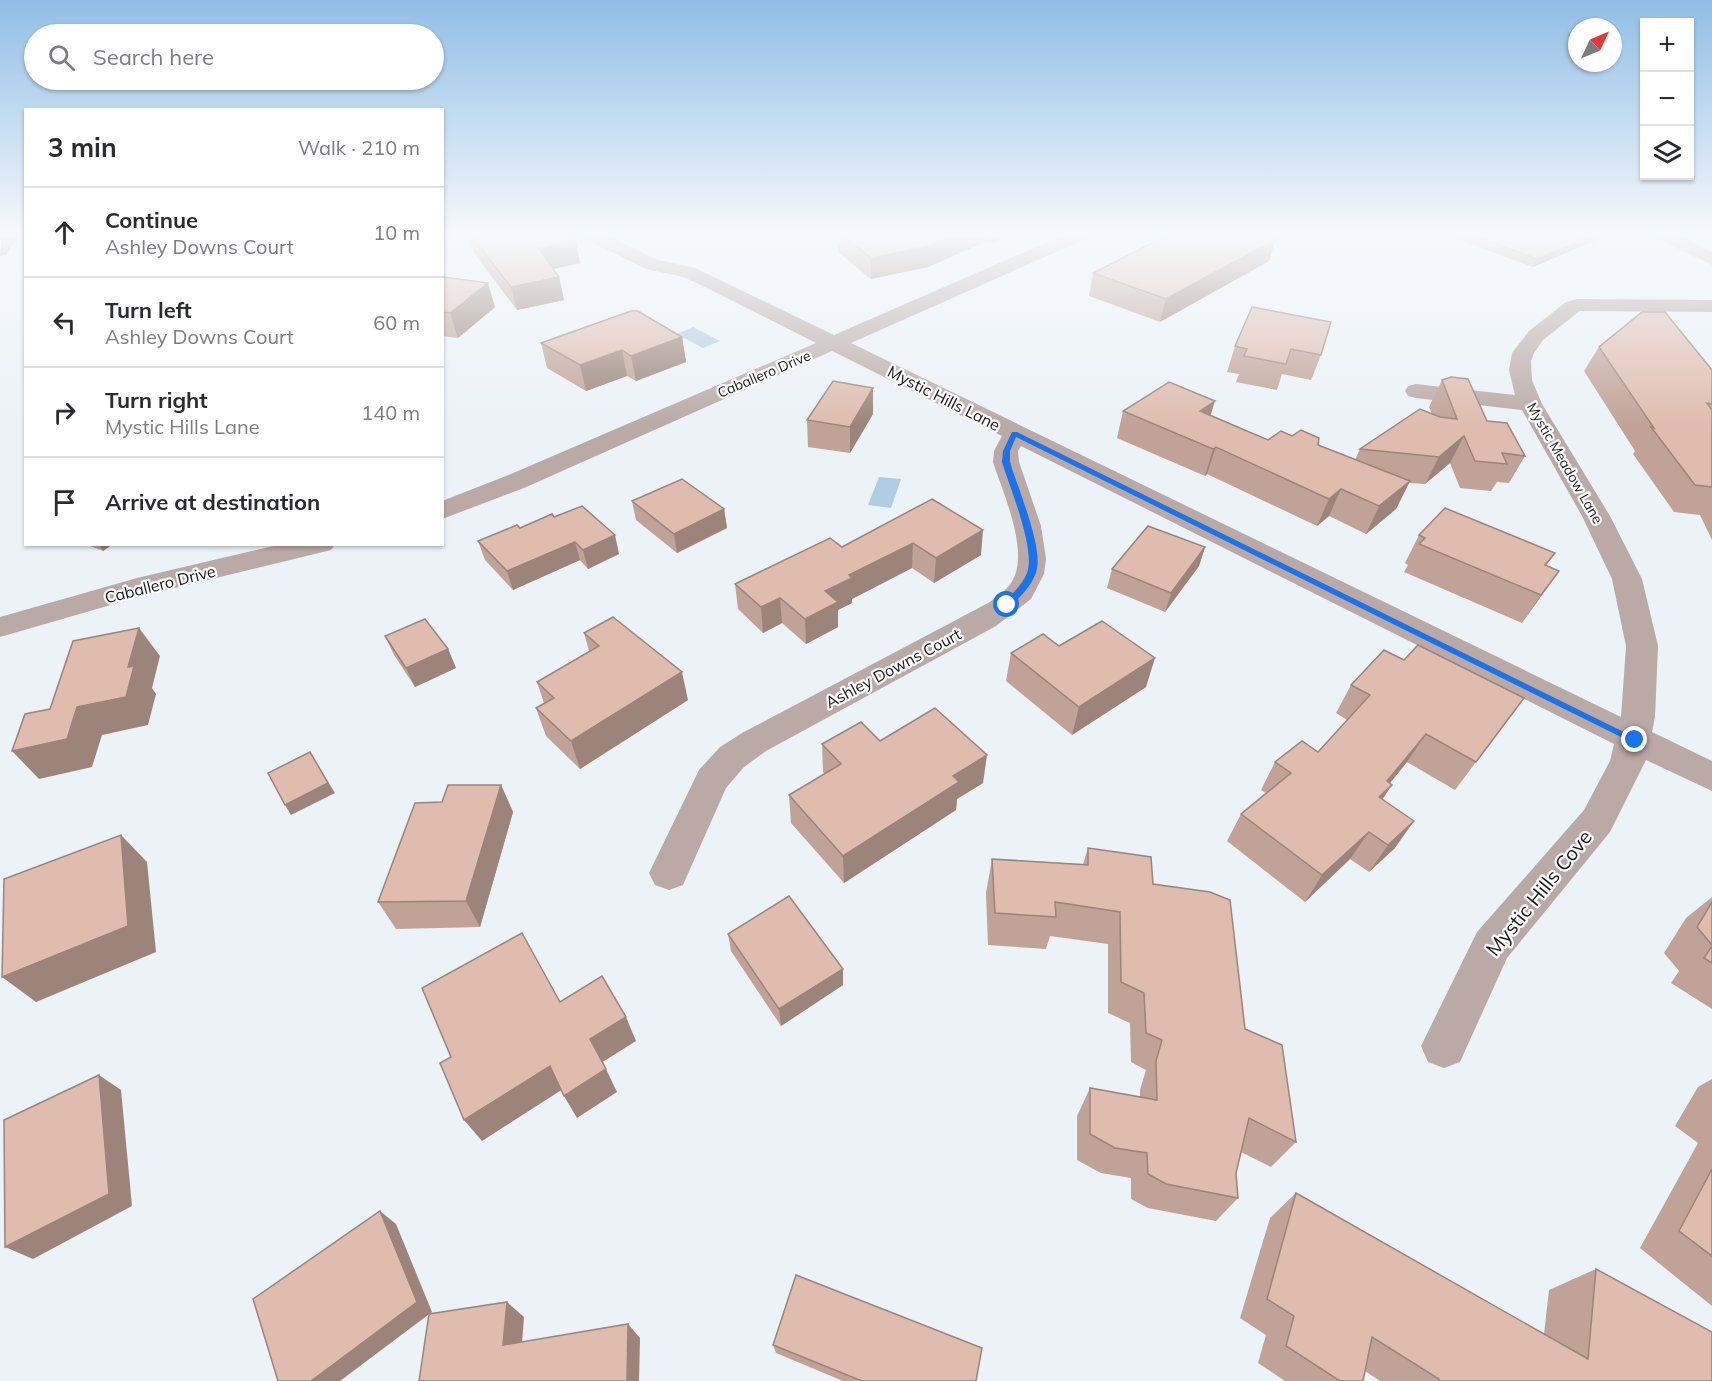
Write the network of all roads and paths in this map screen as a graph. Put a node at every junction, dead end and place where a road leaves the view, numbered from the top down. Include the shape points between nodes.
1 (741, 297) edge
2 (939, 297) edge
3 (1712, 306) edge
4 (836, 343) junction
5 (1416, 391) dead end
6 (1530, 404) junction
7 (1015, 434) junction
8 (444, 510) edge
9 (313, 546) edge
10 (0, 627) edge
11 (1635, 740) junction
12 (1712, 777) edge
13 (669, 873) dead end
14 (1444, 1046) dead end

1 - 4 street, Mystic Hills Lane
2 - 4 street, Caballero Drive
3 - 6 street, Mystic Meadow Lane via 1589,303 1569,308 1524,348 1519,372
4 - 7 street, Mystic Hills Lane
4 - 8 street, Caballero Drive
5 - 6 street
6 - 11 street, Mystic Meadow Lane via 1596,516 1627,579 1642,645
7 - 11 street, Mystic Hills Lane
7 - 13 street, Ashley Downs Court via 1006,451 1006,462 1033,549 1032,570 1025,586 1007,605 985,619 754,742 732,758 712,780
9 - 10 street, Caballero Drive via 137,588
11 - 12 street, Mystic Hills Lane
11 - 14 street, Mystic Hills Cove via 1597,820 1492,945

